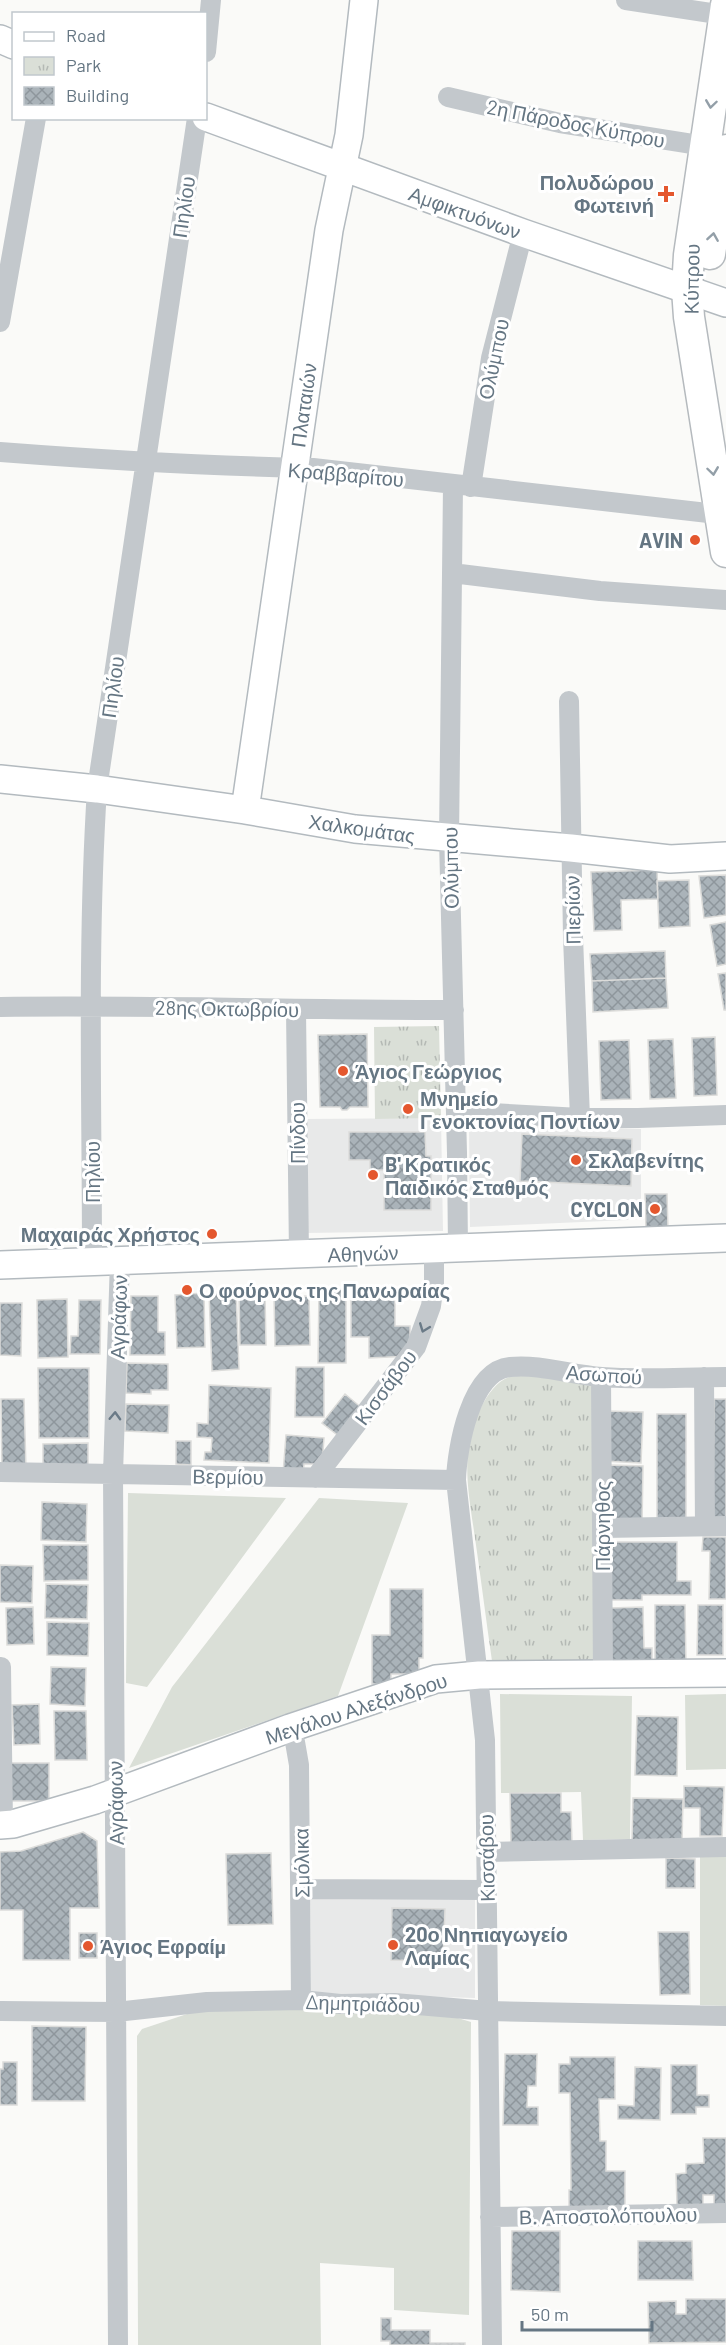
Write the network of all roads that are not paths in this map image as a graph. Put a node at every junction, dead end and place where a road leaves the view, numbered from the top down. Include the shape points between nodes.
1 (211, 0) edge
2 (364, 0) edge
3 (626, 0) edge
4 (725, 10) edge
5 (207, 42) edge
6 (448, 97) dead end
7 (207, 117) edge
8 (36, 120) edge
9 (197, 120) edge
10 (716, 148) edge
11 (343, 167) junction
12 (523, 233) junction
13 (5, 271) edge
14 (706, 296) edge
15 (0, 322) edge
16 (726, 444) edge
17 (0, 452) edge
18 (144, 462) junction
19 (294, 468) junction
20 (462, 486) junction
21 (722, 515) edge
22 (726, 552) edge
23 (452, 573) junction
24 (726, 600) edge
25 (569, 701) dead end
26 (0, 779) edge
27 (98, 789) junction
28 (245, 810) junction
29 (449, 839) junction
30 (571, 848) junction
31 (726, 856) edge
32 (91, 1005) junction
33 (0, 1006) edge
34 (296, 1010) junction
35 (454, 1010) junction
36 (456, 1111) junction
37 (726, 1115) edge
38 (580, 1118) junction
39 (726, 1238) edge
40 (446, 1250) junction
41 (299, 1255) junction
42 (120, 1260) junction
43 (92, 1261) junction
44 (0, 1265) edge
45 (601, 1377) junction
46 (704, 1377) junction
47 (726, 1377) edge
48 (487, 1380) joint
49 (0, 1472) edge
50 (113, 1474) junction
51 (315, 1478) junction
52 (456, 1480) junction
53 (705, 1526) junction
54 (726, 1526) edge
55 (602, 1528) junction
56 (1, 1667) edge
57 (726, 1673) edge
58 (479, 1675) junction
59 (603, 1675) junction
60 (290, 1728) junction
61 (115, 1792) junction
62 (2, 1825) edge
63 (726, 1847) edge
64 (486, 1852) junction
65 (302, 1889) junction
66 (487, 1890) junction
67 (301, 2000) junction
68 (488, 2011) junction
69 (0, 2012) edge
70 (116, 2012) junction
71 (726, 2016) edge
72 (726, 2213) edge
73 (490, 2217) junction
74 (118, 2345) edge
75 (492, 2345) edge

1 - 5 street
2 - 11 street, Πλαταιών
3 - 4 street
4 -> 10 main road, Κύπρου
6 - 10 street, 2η Πάροδος Κύπρου via 560,123
7 - 11 street, Αμφικτυόνων
8 - 13 street
9 - 18 street, Πηλίου
10 - 14 main road, Κύπρου via 689,255
11 - 12 street, Αμφικτυόνων
11 - 19 street, Πλαταιών via 329,230
12 - 14 street, Αμφικτυόνων
12 - 20 street, Ολύμπου
13 - 15 street
14 - 16 main road, Κύπρου via 706,319
14 -> 21 main road, Κύπρου via 689,318
17 - 18 street, Κραββαρίτου
18 - 19 street, Κραββαρίτου
18 - 27 street, Πηλίου
19 - 20 street, Κραββαρίτου
19 - 28 street, Πλαταιών
20 - 21 street, Κραββαρίτου
20 - 23 street, Ολύμπου
21 - 22 main road, Κύπρου
23 - 24 street via 600,591
23 - 29 street, Ολύμπου
25 - 30 street, Πιερίων
26 - 27 street, Χαλκομάτας
27 - 28 street, Χαλκομάτας
27 - 32 street, Πηλίου
28 - 29 street, Χαλκομάτας via 355,830
29 - 30 street, Χαλκομάτας
29 - 35 street, Ολύμπου
30 - 31 street, Χαλκομάτας via 670,859
30 - 38 street, Πιερίων
32 - 33 street, 28ης Οκτωβρίου
32 - 34 street, 28ης Οκτωβρίου
32 - 43 street, Πηλίου
34 - 35 street, 28ης Οκτωβρίου
34 - 41 street, Πίνδου
35 - 36 street, Ολύμπου
36 - 38 street
36 - 40 street, Ολύμπου
37 - 38 street
39 - 40 street, Αθηνών
40 - 41 street, Αθηνών
40 -> 51 street, Κισσάβου via 416,1347
41 - 42 street, Αθηνών
42 - 43 street, Αθηνών
50 -> 42 street, Αγράφων
43 - 44 street, Αθηνών
45 - 46 street, Ασωπού
45 - 48 street, Ασωπού via 540,1367 508,1367
45 - 55 street, Πάρνηθος
46 - 47 street, Ασωπού
46 - 53 street
48 - 52 street, Κισσάβου via 463,1429
49 - 50 street, Βερμίου
50 - 51 street, Βερμίου
50 - 61 street, Αγράφων
51 - 52 street, Βερμίου
52 - 58 street, Κισσάβου
53 - 54 street
53 - 55 street
55 - 59 street, Πάρνηθος
56 - 62 street
57 - 59 street, Μεγάλου Αλεξάνδρου
58 - 59 street, Μεγάλου Αλεξάνδρου
58 - 60 street, Μεγάλου Αλεξάνδρου via 436,1680
58 - 64 street, Κισσάβου via 485,1740
60 - 61 street, Μεγάλου Αλεξάνδρου
60 - 65 street, Σμόλικα via 299,1765
61 - 62 street, Μεγάλου Αλεξάνδρου via 54,1813
61 - 70 street, Αγράφων
63 - 64 street
64 - 66 street, Κισσάβου
65 - 66 street
65 - 67 street, Σμόλικα
66 - 68 street, Κισσάβου
67 - 68 street, Δημητριάδου via 341,2004 394,2002
67 - 70 street, Δημητριάδου via 207,2002
68 - 71 street, Δημητριάδου
68 - 73 street, Κισσάβου
69 - 70 street, Δημητριάδου
70 - 74 street, Αγράφων
72 - 73 street, Β. Αποστολόπουλου
73 - 75 street, Κισσάβου

